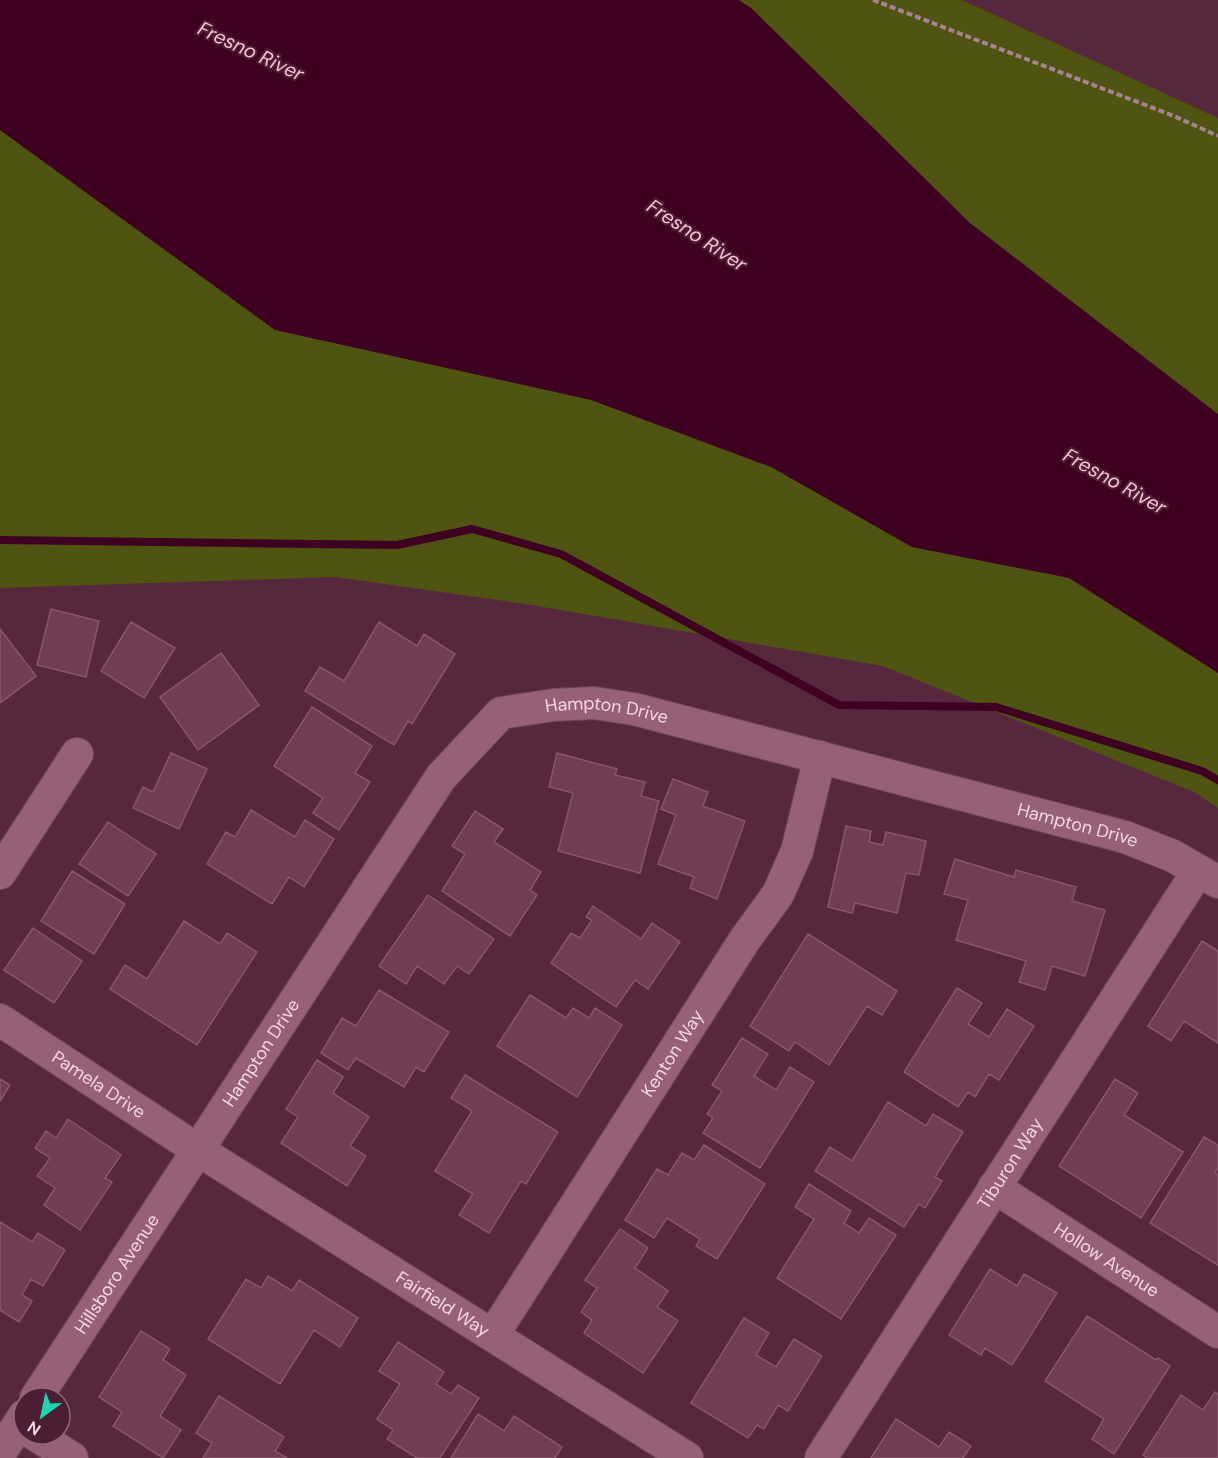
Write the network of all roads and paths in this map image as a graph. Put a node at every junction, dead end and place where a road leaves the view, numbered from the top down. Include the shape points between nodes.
1 (873, 0) edge
2 (1218, 136) edge
3 (77, 754) dead end
4 (820, 758) junction
5 (0, 873) edge
6 (1208, 877) edge
7 (0, 1020) edge
8 (198, 1150) junction
9 (994, 1187) junction
10 (1218, 1332) edge
11 (493, 1335) junction
12 (44, 1386) edge
13 (12, 1440) edge
14 (54, 1446) edge
15 (0, 1453) edge
16 (72, 1458) edge
17 (687, 1458) edge
18 (821, 1458) edge

1 - 2 path
3 - 5 street
4 - 6 street, Hampton Drive via 1125,837 1173,856
4 - 8 street, Hampton Drive via 634,709 594,703 501,713 441,777
4 - 11 street, Kenton Way via 797,851 778,894 744,941
6 - 9 street, Tiburon Way
7 - 8 street, Pamela Drive
8 - 11 street, Fairfield Way
8 - 12 street, Hillsboro Avenue
9 - 10 street, Hollow Avenue
9 - 18 street, Tiburon Way
11 - 17 street, Fairfield Way
13 - 15 street
14 - 16 street

